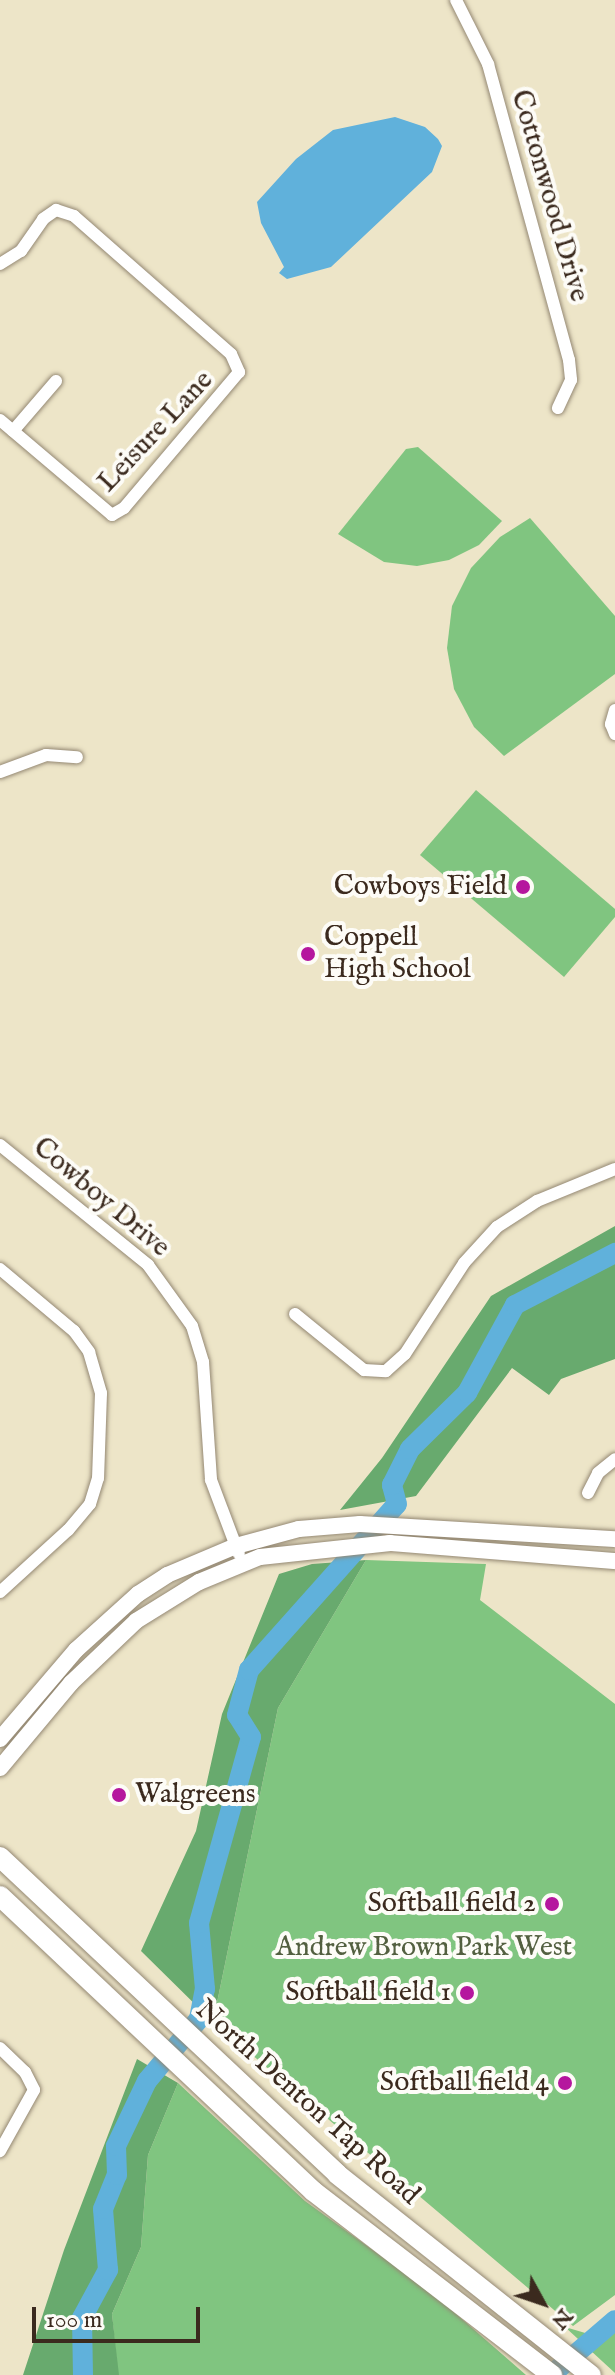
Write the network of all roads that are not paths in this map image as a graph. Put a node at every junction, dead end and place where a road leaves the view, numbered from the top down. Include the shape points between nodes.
1 (456, 0) edge
2 (0, 264) edge
3 (56, 381) dead end
4 (558, 408) dead end
5 (0, 420) edge
6 (13, 431) junction
7 (615, 710) edge
8 (615, 734) edge
9 (77, 757) dead end
10 (0, 772) edge
11 (0, 1145) edge
12 (615, 1169) edge
13 (0, 1269) edge
14 (295, 1314) dead end
15 (615, 1459) edge
16 (588, 1493) dead end
17 (615, 1539) edge
18 (236, 1546) junction
19 (615, 1561) edge
20 (243, 1563) junction
21 (0, 1592) edge
22 (0, 1739) edge
23 (0, 1768) edge
24 (0, 1857) edge
25 (0, 1896) edge
26 (111, 1960) junction
27 (89, 1978) junction
28 (0, 2048) edge
29 (0, 2151) edge
30 (382, 2212) junction
31 (365, 2233) junction
32 (552, 2375) edge
33 (591, 2375) edge

1 - 4 street, Cottonwood Drive via 488,64 569,360 571,380
2 - 6 street, Leisure Lane via 21,251 43,219 56,210 74,216 239,364 236,381 112,515
3 - 6 street
5 - 6 street, Leisure Lane
7 - 8 street
9 - 10 street via 46,755
11 - 18 street, Cowboy Drive via 148,1265 178,1302 203,1362 210,1470
12 - 14 street via 524,1208 497,1227 464,1263 405,1354 386,1371 364,1370
13 - 21 street via 74,1331 89,1352 101,1393 98,1478 90,1504
15 - 16 street via 598,1473
17 - 18 street via 406,1524 324,1527
18 - 20 street, Cowboy Drive
18 - 22 street via 138,1594 76,1650
19 - 20 street via 390,1543 312,1548
20 - 23 street via 199,1582 136,1621 71,1683
24 - 26 main road, North Denton Tap Road
25 - 27 main road, North Denton Tap Road
26 - 27 main road
26 - 30 main road, North Denton Tap Road
27 - 31 main road, North Denton Tap Road
28 - 29 street via 25,2072 34,2090
30 - 31 main road
30 - 33 main road, North Denton Tap Road via 526,2319
31 - 32 main road, North Denton Tap Road via 510,2338

